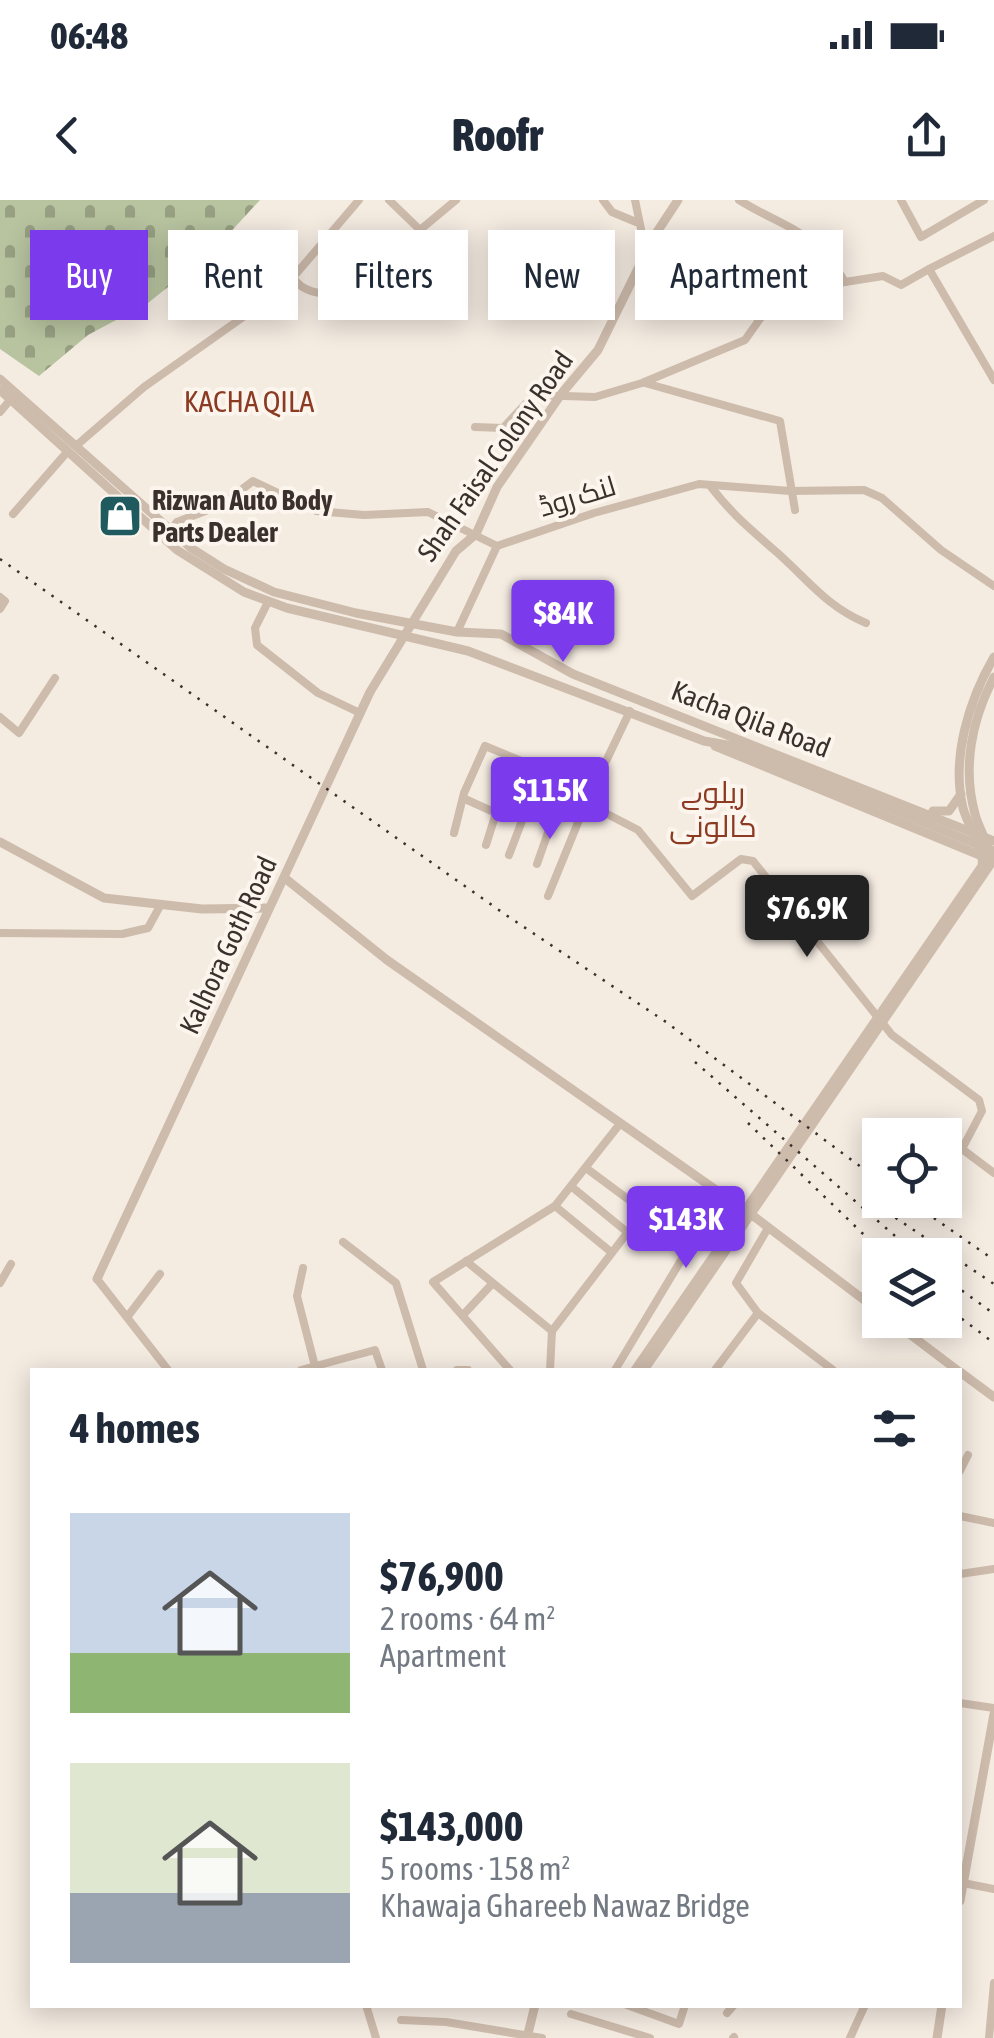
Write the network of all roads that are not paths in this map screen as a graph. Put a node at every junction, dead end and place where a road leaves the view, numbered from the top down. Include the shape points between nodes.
1 (360, 200) edge
2 (388, 200) edge
3 (456, 200) edge
4 (603, 200) edge
5 (635, 200) edge
6 (678, 200) edge
7 (739, 200) edge
8 (901, 200) edge
9 (984, 200) edge
10 (636, 222) junction
11 (420, 230) joint
12 (639, 230) edge
13 (660, 230) edge
14 (994, 236) edge
15 (929, 269) junction
16 (298, 271) edge
17 (635, 281) edge
18 (845, 282) joint
19 (235, 320) edge
20 (759, 320) edge
21 (0, 379) edge
22 (994, 380) edge
23 (642, 382) junction
24 (0, 390) edge
25 (562, 392) junction
26 (11, 399) junction
27 (0, 412) edge
28 (475, 427) dead end
29 (73, 448) junction
30 (711, 487) junction
31 (790, 492) junction
32 (796, 510) dead end
33 (13, 514) dead end
34 (171, 530) junction
35 (476, 534) junction
36 (497, 546) junction
37 (994, 586) edge
38 (0, 597) edge
39 (268, 602) junction
40 (0, 608) edge
41 (412, 622) junction
42 (866, 623) dead end
43 (456, 632) junction
44 (406, 633) junction
45 (472, 634) junction
46 (468, 652) junction
47 (994, 657) edge
48 (994, 677) edge
49 (55, 678) dead end
50 (630, 710) junction
51 (360, 713) junction
52 (0, 717) edge
53 (706, 726) junction
54 (704, 741) junction
55 (728, 743) junction
56 (542, 771) junction
57 (564, 787) junction
58 (961, 794) junction
59 (465, 799) junction
60 (586, 803) junction
61 (911, 806) junction
62 (454, 833) dead end
63 (977, 834) junction
64 (994, 840) edge
65 (0, 842) edge
66 (486, 845) dead end
67 (508, 855) dead end
68 (991, 857) edge
69 (537, 864) dead end
70 (286, 879) junction
71 (548, 896) dead end
72 (160, 906) junction
73 (267, 908) junction
74 (0, 933) edge
75 (619, 1125) junction
76 (586, 1168) junction
77 (994, 1173) edge
78 (572, 1187) junction
79 (721, 1194) junction
80 (555, 1206) junction
81 (768, 1228) junction
82 (627, 1232) junction
83 (343, 1242) dead end
84 (720, 1250) junction
85 (611, 1252) junction
86 (466, 1261) junction
87 (12, 1264) dead end
88 (303, 1268) dead end
89 (160, 1274) dead end
90 (97, 1279) joint
91 (0, 1284) edge
92 (492, 1284) junction
93 (862, 1298) edge
94 (758, 1312) junction
95 (128, 1316) junction
96 (463, 1316) junction
97 (552, 1331) junction
98 (915, 1338) edge
99 (167, 1368) edge
100 (316, 1368) edge
101 (381, 1368) edge
102 (422, 1368) edge
103 (508, 1368) edge
104 (550, 1368) edge
105 (616, 1368) edge
106 (636, 1368) edge
107 (645, 1368) edge
108 (716, 1368) edge
109 (827, 1368) edge
110 (955, 1368) edge
111 (962, 1373) edge
112 (994, 1397) edge
113 (968, 1455) dead end
114 (962, 1467) edge
115 (962, 1516) edge
116 (994, 1523) edge
117 (994, 1570) edge
118 (962, 1574) edge
119 (962, 1704) edge
120 (994, 1711) edge
121 (964, 1883) junction
122 (994, 1890) edge
123 (962, 1892) edge
124 (994, 1983) edge
125 (367, 2008) edge
126 (533, 2008) edge
127 (635, 2008) edge
128 (684, 2008) edge
129 (863, 2008) edge
130 (942, 2008) edge
131 (571, 2014) dead end
132 (993, 2019) edge
133 (401, 2020) dead end
134 (528, 2036) edge
135 (376, 2038) edge
136 (542, 2038) edge
137 (650, 2038) edge
138 (850, 2038) edge
139 (937, 2038) edge
140 (989, 2038) edge

1 - 16 street
2 - 11 street
3 - 11 street
4 - 10 street
5 - 10 street
6 - 13 street, Shah Faisal Colony Road
7 - 18 street via 800,229
8 - 9 street via 921,236
10 - 12 street
14 - 15 street
15 - 18 street via 901,285 883,276
15 - 22 street
17 - 25 street, Shah Faisal Colony Road via 598,350
19 - 29 street
20 - 23 street via 744,340
21 - 29 street, Kacha Qila Road
23 - 25 street via 595,396
23 - 31 street via 780,421
24 - 26 street, Kacha Qila Road
25 - 28 street via 534,395 502,428
25 - 35 street, Shah Faisal Colony Road via 497,488
26 - 27 street
26 - 29 street, Kacha Qila Road
29 - 33 street
29 - 34 street, Kacha Qila Road
29 - 39 street, Kacha Qila Road via 197,565
30 - 31 street, لنک روڈ
30 - 36 street, لنک روڈ via 700,484 594,513
30 - 42 street via 740,524 824,599
31 - 32 street
31 - 37 street, لنک روڈ via 864,490 882,498
34 - 35 street via 253,482 316,510 428,512
34 - 41 street, Kacha Qila Road via 207,559 274,592
35 - 36 street
35 - 41 street, Shah Faisal Colony Road via 456,550
36 - 43 street
38 - 40 street
39 - 44 street, Kacha Qila Road
39 - 51 street via 254,628 256,645 318,693
41 - 43 street, Kacha Qila Road
41 - 44 street, Shah Faisal Colony Road
43 - 45 street, Kacha Qila Road
44 - 46 street, Kacha Qila Road
44 - 51 street, Kalhora Goth Road
45 - 46 street via 477,644
45 - 53 street, Kacha Qila Road via 514,638 573,674
46 - 50 street, Kacha Qila Road
47 - 58 street via 967,719
48 - 63 street via 970,748
49 - 52 street via 19,734
50 - 54 street, Kacha Qila Road
50 - 60 street
51 - 70 street, Kalhora Goth Road
53 - 55 street
53 - 61 street, Kacha Qila Road
54 - 55 street
54 - 68 street, Kacha Qila Road
55 - 68 street
56 - 57 street
56 - 59 street via 485,746
56 - 67 street
57 - 60 street
57 - 69 street
58 - 61 street via 946,812
58 - 63 street
59 - 62 street
59 - 66 street via 496,813
60 - 71 street
60 - 77 street via 638,830 692,896 741,859 754,861 892,1035 979,1100 982,1111 962,1149
61 - 63 street, Kacha Qila Road
63 - 64 street, Kacha Qila Road
63 - 68 street
65 - 72 street via 82,890
68 - 84 street
70 - 73 street, Kalhora Goth Road
70 - 75 street
72 - 73 street
72 - 74 street via 148,928 122,934
73 - 90 street, Kalhora Goth Road
75 - 76 street
75 - 79 street
76 - 78 street
76 - 82 street via 644,1210
78 - 80 street
78 - 82 street
79 - 81 street
79 - 105 street
80 - 85 street
80 - 86 street
81 - 93 street
81 - 94 street via 736,1283
82 - 85 street
83 - 102 street via 396,1284
84 - 106 street
84 - 107 street
85 - 97 street
86 - 92 street
86 - 96 street via 433,1282
87 - 91 street
88 - 100 street via 297,1296
89 - 95 street
90 - 95 street
92 - 96 street
92 - 97 street
94 - 108 street
94 - 109 street
95 - 99 street
96 - 103 street
97 - 104 street
98 - 110 street
100 - 101 street via 376,1350
111 - 112 street
113 - 114 street
115 - 116 street
117 - 118 street
119 - 120 street
120 - 121 street
121 - 122 street
121 - 123 street
124 - 132 street
125 - 135 street
126 - 134 street
127 - 128 street via 679,2024
129 - 138 street
130 - 139 street
131 - 137 street
132 - 140 street
133 - 134 street
134 - 136 street

